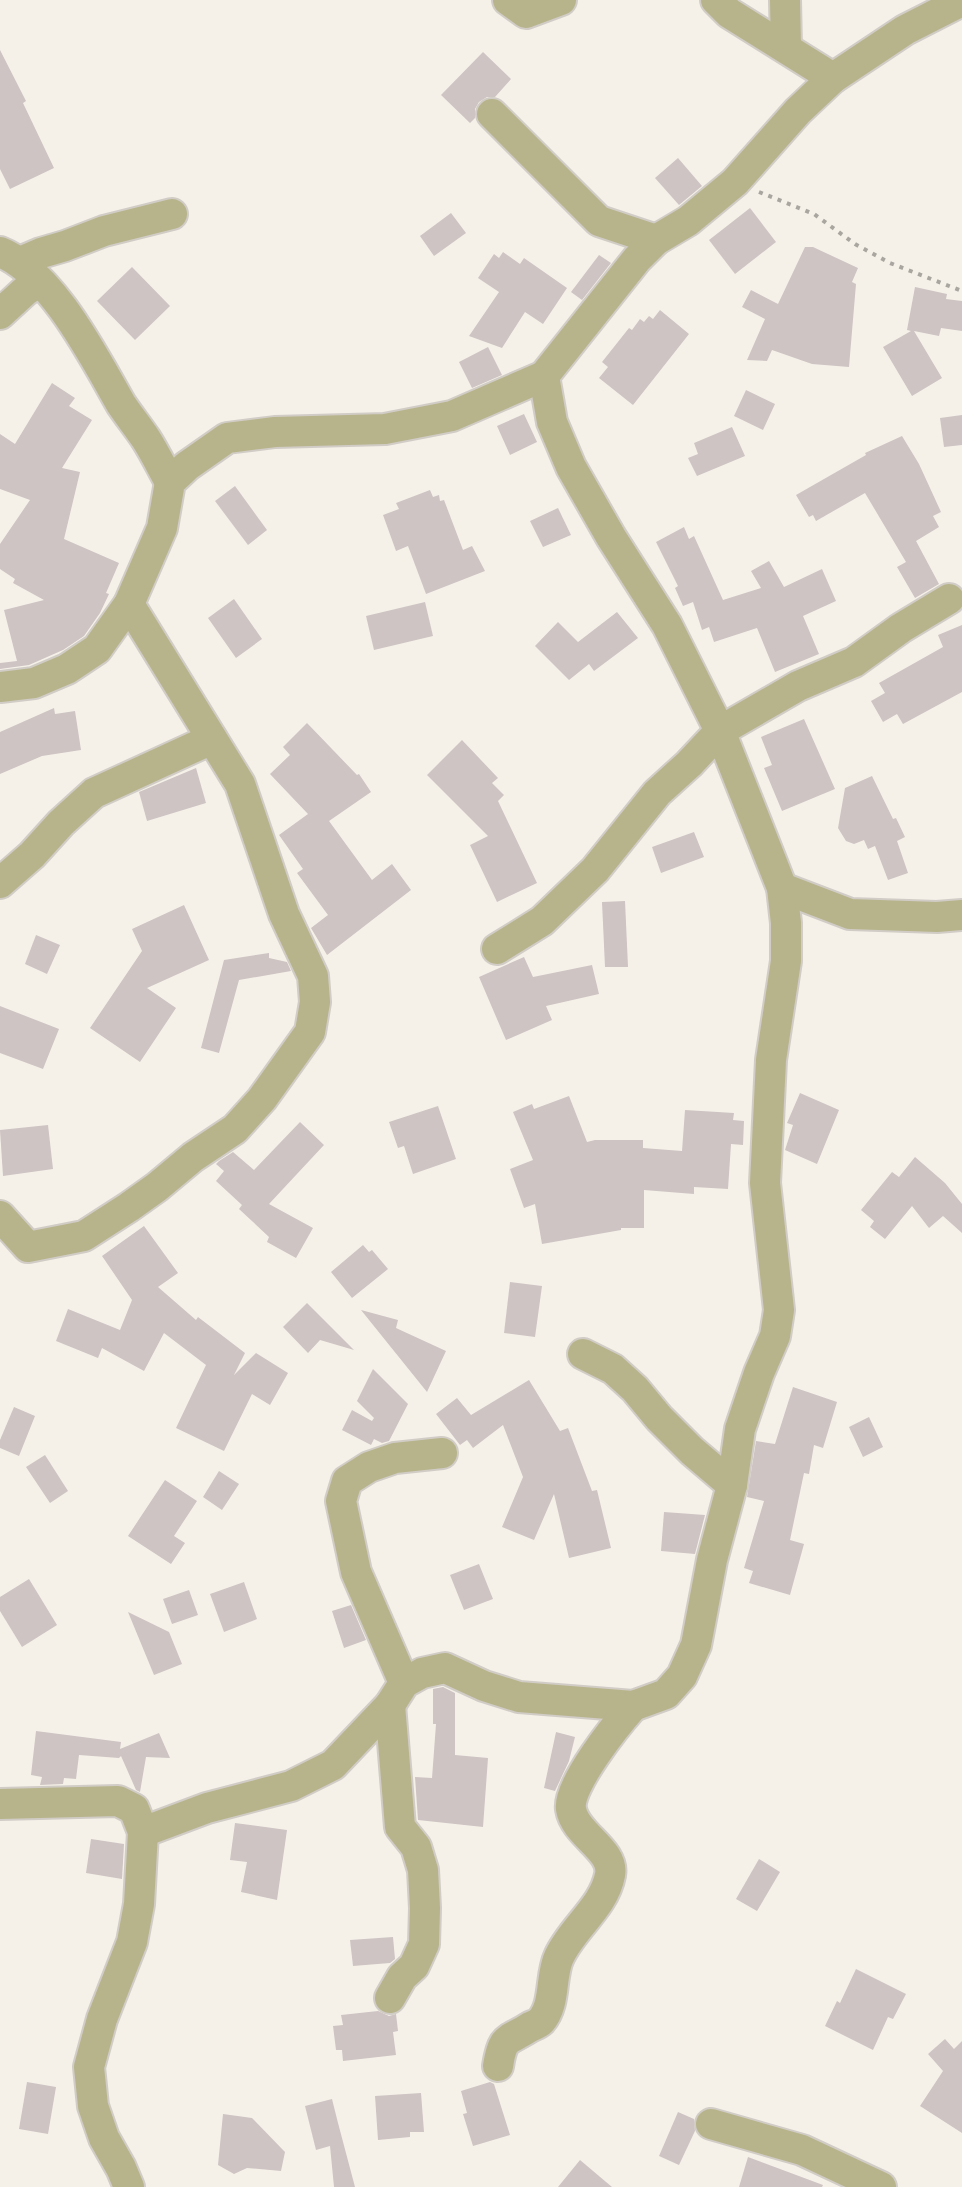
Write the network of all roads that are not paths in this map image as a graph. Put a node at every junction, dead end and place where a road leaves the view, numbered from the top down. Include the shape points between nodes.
1 (508, 0) edge
2 (561, 0) edge
3 (702, 0) edge
4 (785, 0) edge
5 (962, 1) edge
6 (723, 6) edge
7 (786, 47) junction
8 (833, 78) junction
9 (492, 114) dead end
10 (172, 214) dead end
11 (656, 240) junction
12 (20, 265) edge
13 (0, 314) edge
14 (544, 376) junction
15 (170, 482) junction
16 (949, 599) dead end
17 (129, 604) junction
18 (0, 687) edge
19 (720, 731) junction
20 (212, 739) junction
21 (5, 872) edge
22 (782, 888) junction
23 (962, 915) edge
24 (497, 949) dead end
25 (0, 1216) edge
26 (583, 1354) dead end
27 (442, 1453) dead end
28 (732, 1485) junction
29 (397, 1694) junction
30 (633, 1706) junction
31 (0, 1804) edge
32 (143, 1832) junction
33 (390, 1998) dead end
34 (498, 2066) dead end
35 (711, 2124) dead end
36 (129, 2187) edge
37 (881, 2187) edge

1 - 2 street via 526,13
3 - 6 street
4 - 7 street
5 - 8 street via 905,30
6 - 7 street
7 - 8 street
8 - 11 street via 735,182
9 - 11 street via 599,221
10 - 12 street via 104,231
11 - 14 street
12 - 13 street via 25,291
12 - 15 street via 67,314
14 - 15 street via 452,416 385,429 227,438
14 - 19 street via 552,422 571,467 667,625
15 - 17 street via 162,528
16 - 19 street via 854,662 798,686
17 - 18 street via 97,649 67,669 34,683
17 - 20 street
19 - 22 street
19 - 24 street via 657,793 595,870 542,921
20 - 21 street via 94,793 32,855
20 - 25 street via 240,784 284,914 313,976 310,1032 235,1129 84,1236 28,1247
22 - 23 street via 850,914
22 - 28 street via 786,961 771,1060 765,1183 779,1310 775,1336 740,1429
26 - 28 street via 613,1369
27 - 29 street via 369,1467 347,1481 341,1501 356,1572
28 - 30 street via 696,1645 682,1676 666,1694
29 - 30 street via 422,1673 445,1668 519,1697
29 - 32 street via 333,1765 291,1786
29 - 33 street via 400,1827 416,1847 425,1908 424,1944
30 - 34 street via 605,1738 574,1791 571,1808 582,1832 607,1857 611,1872 605,1889 558,1958 541,2021 509,2037
31 - 32 street via 118,1801 134,1809
32 - 36 street via 132,1942 89,2067 93,2106
35 - 37 street via 802,2150

